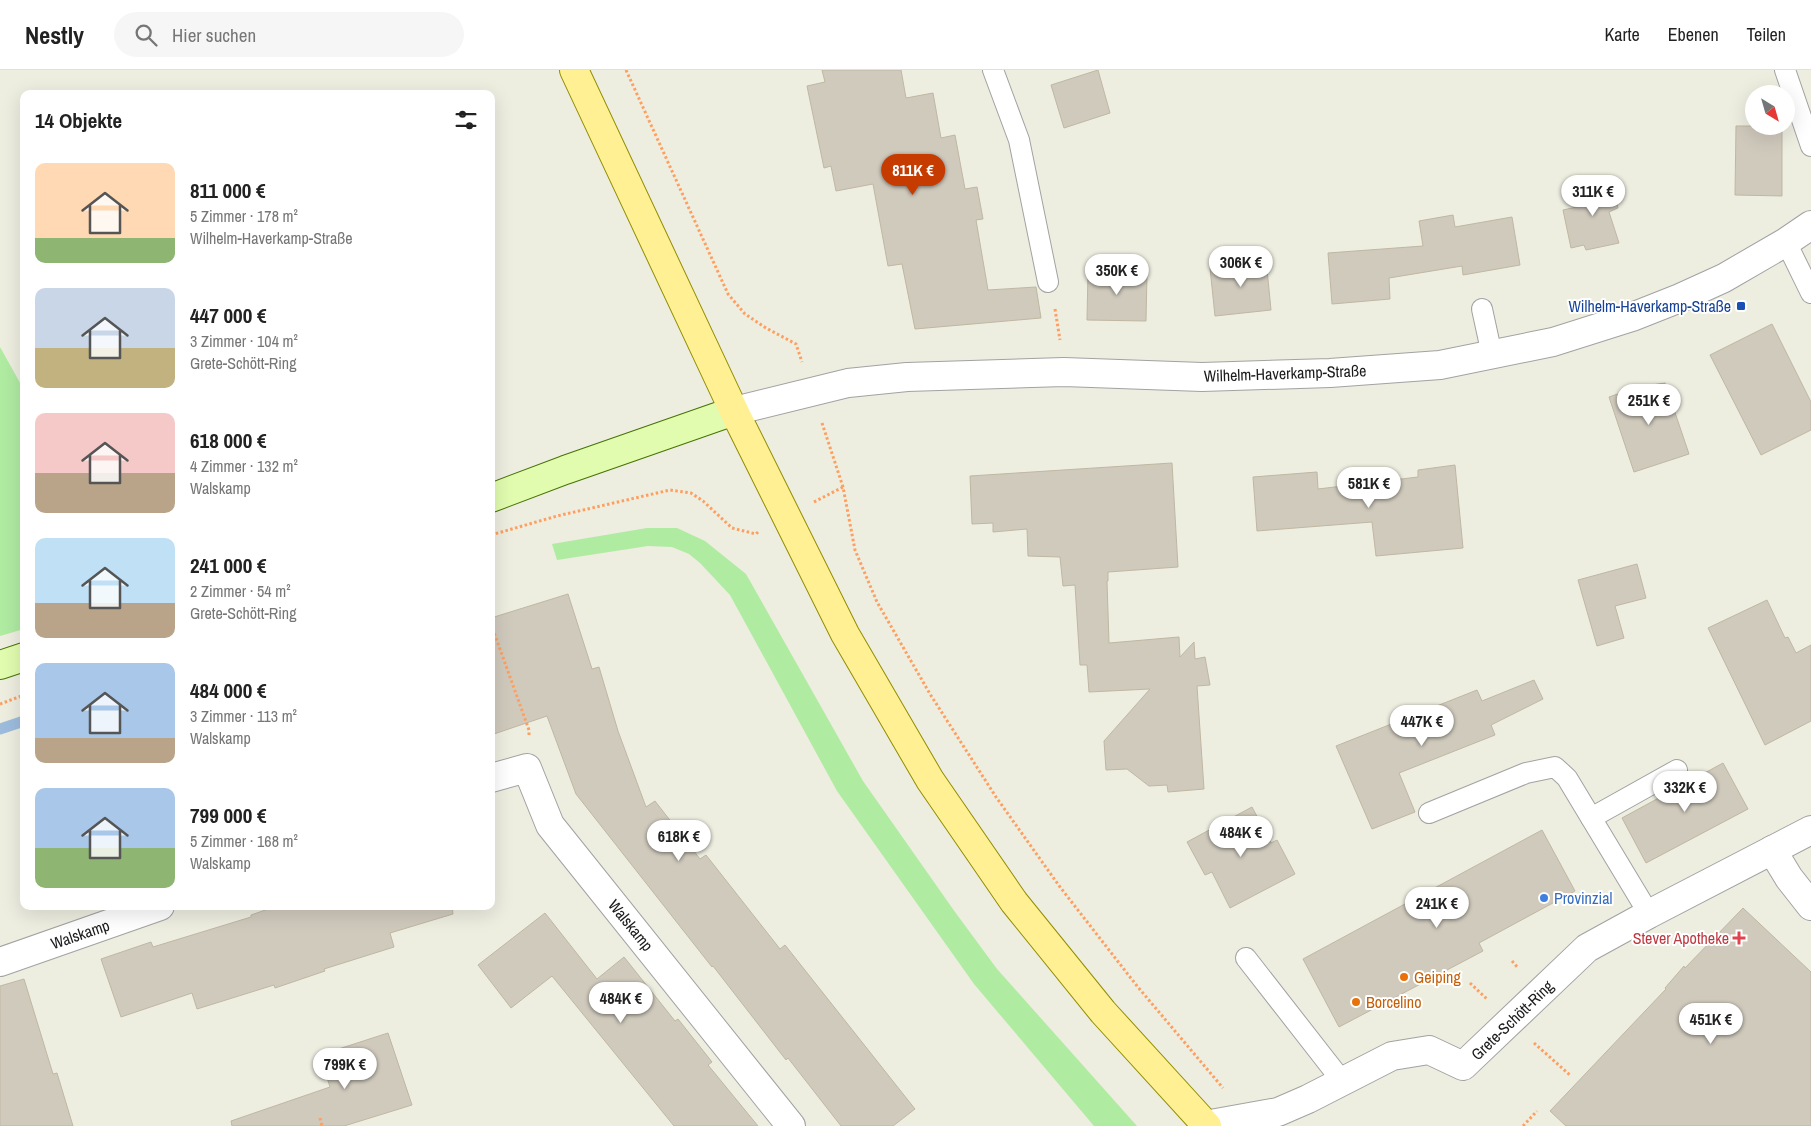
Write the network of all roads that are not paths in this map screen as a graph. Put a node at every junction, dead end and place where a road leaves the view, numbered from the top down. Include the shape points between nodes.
1 (574, 70) edge
2 (993, 70) edge
3 (1785, 70) edge
4 (1811, 146) edge
5 (1811, 225) edge
6 (1786, 242) junction
7 (1048, 282) road end
8 (1811, 293) edge
9 (1482, 309) dead end
10 (1492, 354) junction
11 (734, 411) junction
12 (495, 496) edge
13 (20, 658) edge
14 (0, 665) edge
15 (1677, 770) dead end
16 (495, 777) edge
17 (1430, 813) dead end
18 (1591, 818) junction
19 (1811, 830) edge
20 (1772, 850) junction
21 (1811, 906) edge
22 (149, 910) edge
23 (1649, 914) junction
24 (1246, 958) dead end
25 (0, 962) edge
26 (1342, 1081) junction
27 (1206, 1125) edge
28 (791, 1126) edge

1 - 11 main road
2 - 7 lane via 1019,140
3 - 4 lane
5 - 6 street, Wilhelm-Haverkamp-Straße
6 - 8 lane
6 - 10 street, Wilhelm-Haverkamp-Straße via 1724,278 1632,317 1553,342
9 - 10 lane
10 - 11 street, Wilhelm-Haverkamp-Straße via 1440,364 1330,373 1202,377 1064,372 848,382
11 - 12 main road
11 - 27 main road via 845,634 930,780 1014,902 1104,1012
13 - 14 main road
15 - 18 lane
16 - 28 street, Walskamp via 527,768 550,825
17 - 18 lane via 1526,773 1555,767 1567,778
18 - 23 lane
19 - 20 street, Grete-Schött-Ring
20 - 21 street
20 - 23 street, Grete-Schött-Ring
22 - 25 street, Walskamp
23 - 26 street, Grete-Schött-Ring via 1588,948 1463,1066 1429,1050 1392,1056
24 - 26 lane
26 - 27 street, Grete-Schött-Ring via 1278,1112

